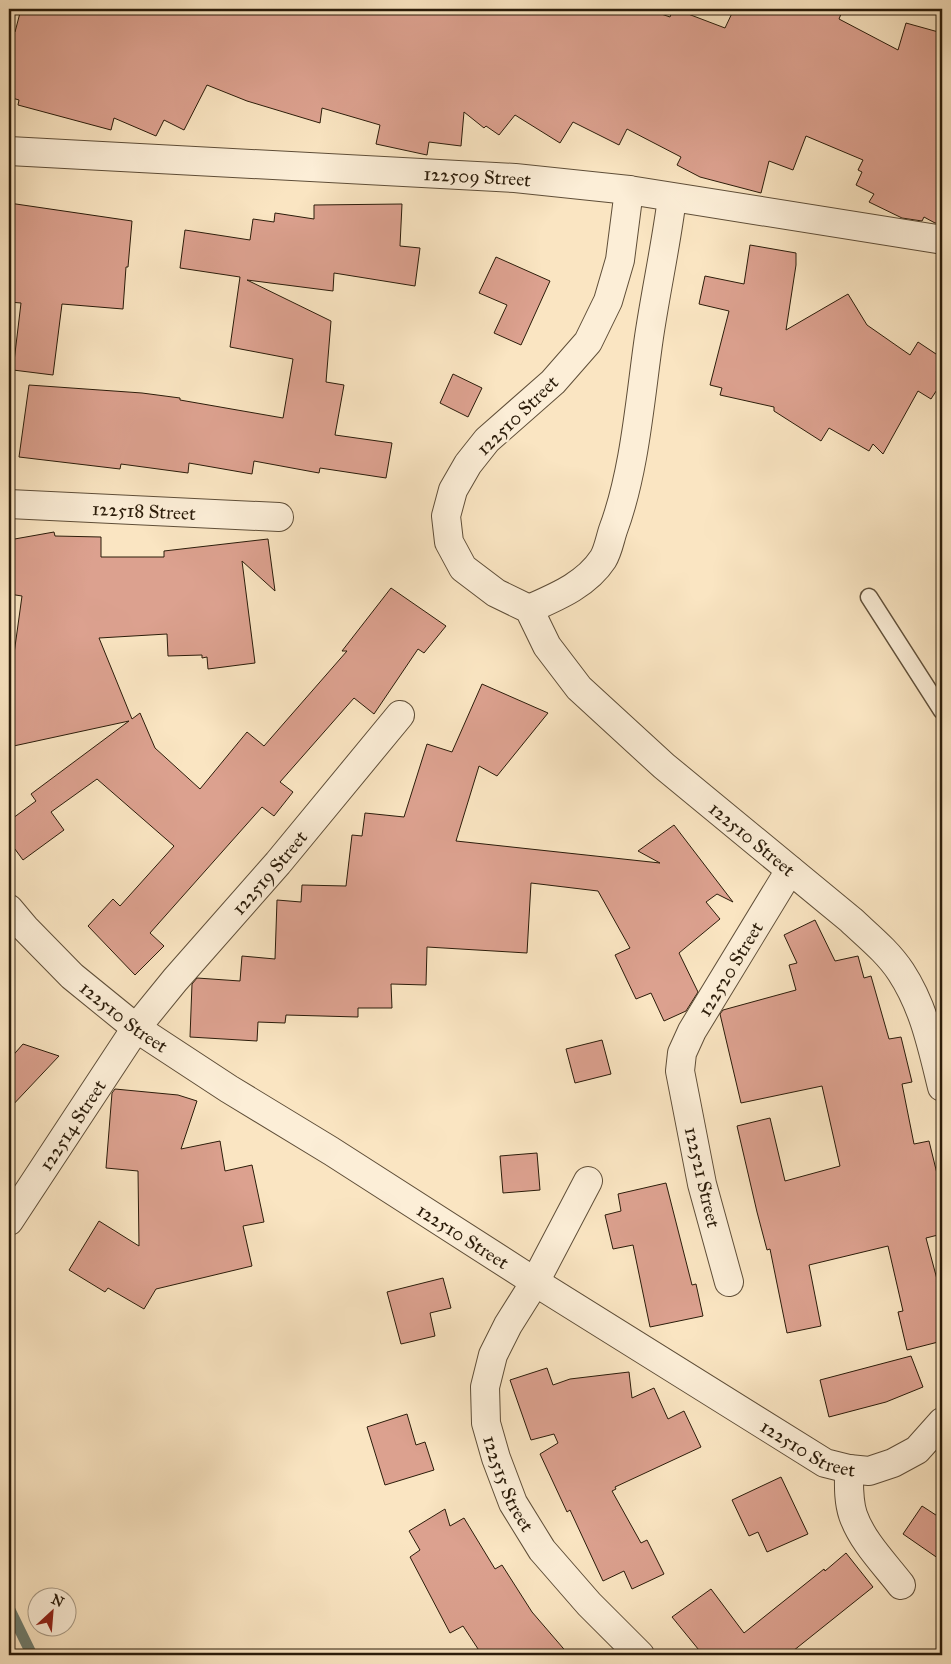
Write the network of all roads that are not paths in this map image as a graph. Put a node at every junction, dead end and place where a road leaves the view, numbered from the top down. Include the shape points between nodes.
1 (9, 151) edge
2 (629, 190) junction
3 (672, 198) junction
4 (942, 238) edge
5 (9, 504) edge
6 (279, 517) dead end
7 (869, 597) dead end
8 (529, 609) junction
9 (942, 711) edge
10 (400, 716) dead end
11 (790, 870) junction
12 (9, 909) edge
13 (136, 1028) junction
14 (680, 1071) joint
15 (942, 1087) edge
16 (588, 1181) dead end
17 (10, 1221) edge
18 (535, 1282) junction
19 (729, 1282) dead end
20 (942, 1422) edge
21 (849, 1469) junction
22 (901, 1585) dead end
23 (640, 1655) edge

1 - 2 street, 122509 Street via 515,178
2 - 3 street, 122509 Street
2 - 8 street, 122510 Street via 620,260 608,301 588,342 553,382 487,440 453,490 446,516 449,542 463,568 496,593
3 - 4 street, 122509 Street
3 - 8 street via 633,446 620,512 604,558 587,577 564,594
5 - 6 street, 122518 Street
7 - 9 lane
8 - 11 street, 122510 Street via 547,646 579,688 664,766
10 - 13 street, 122519 Street
11 - 14 street, 122520 Street via 692,1031 682,1053
11 - 15 street, 122510 Street via 880,947 901,972 918,1002
12 - 13 street, 122510 Street via 72,976
13 - 17 street, 122514 Street
13 - 18 street, 122510 Street
14 - 19 street, 122521 Street via 702,1184
16 - 18 street
18 - 21 street, 122510 Street via 825,1463
18 - 23 street, 122515 Street via 493,1355 485,1387 486,1423 513,1503 542,1550
20 - 21 street, 122510 Street via 917,1450 893,1463 869,1471
21 - 22 street via 852,1513 858,1528

